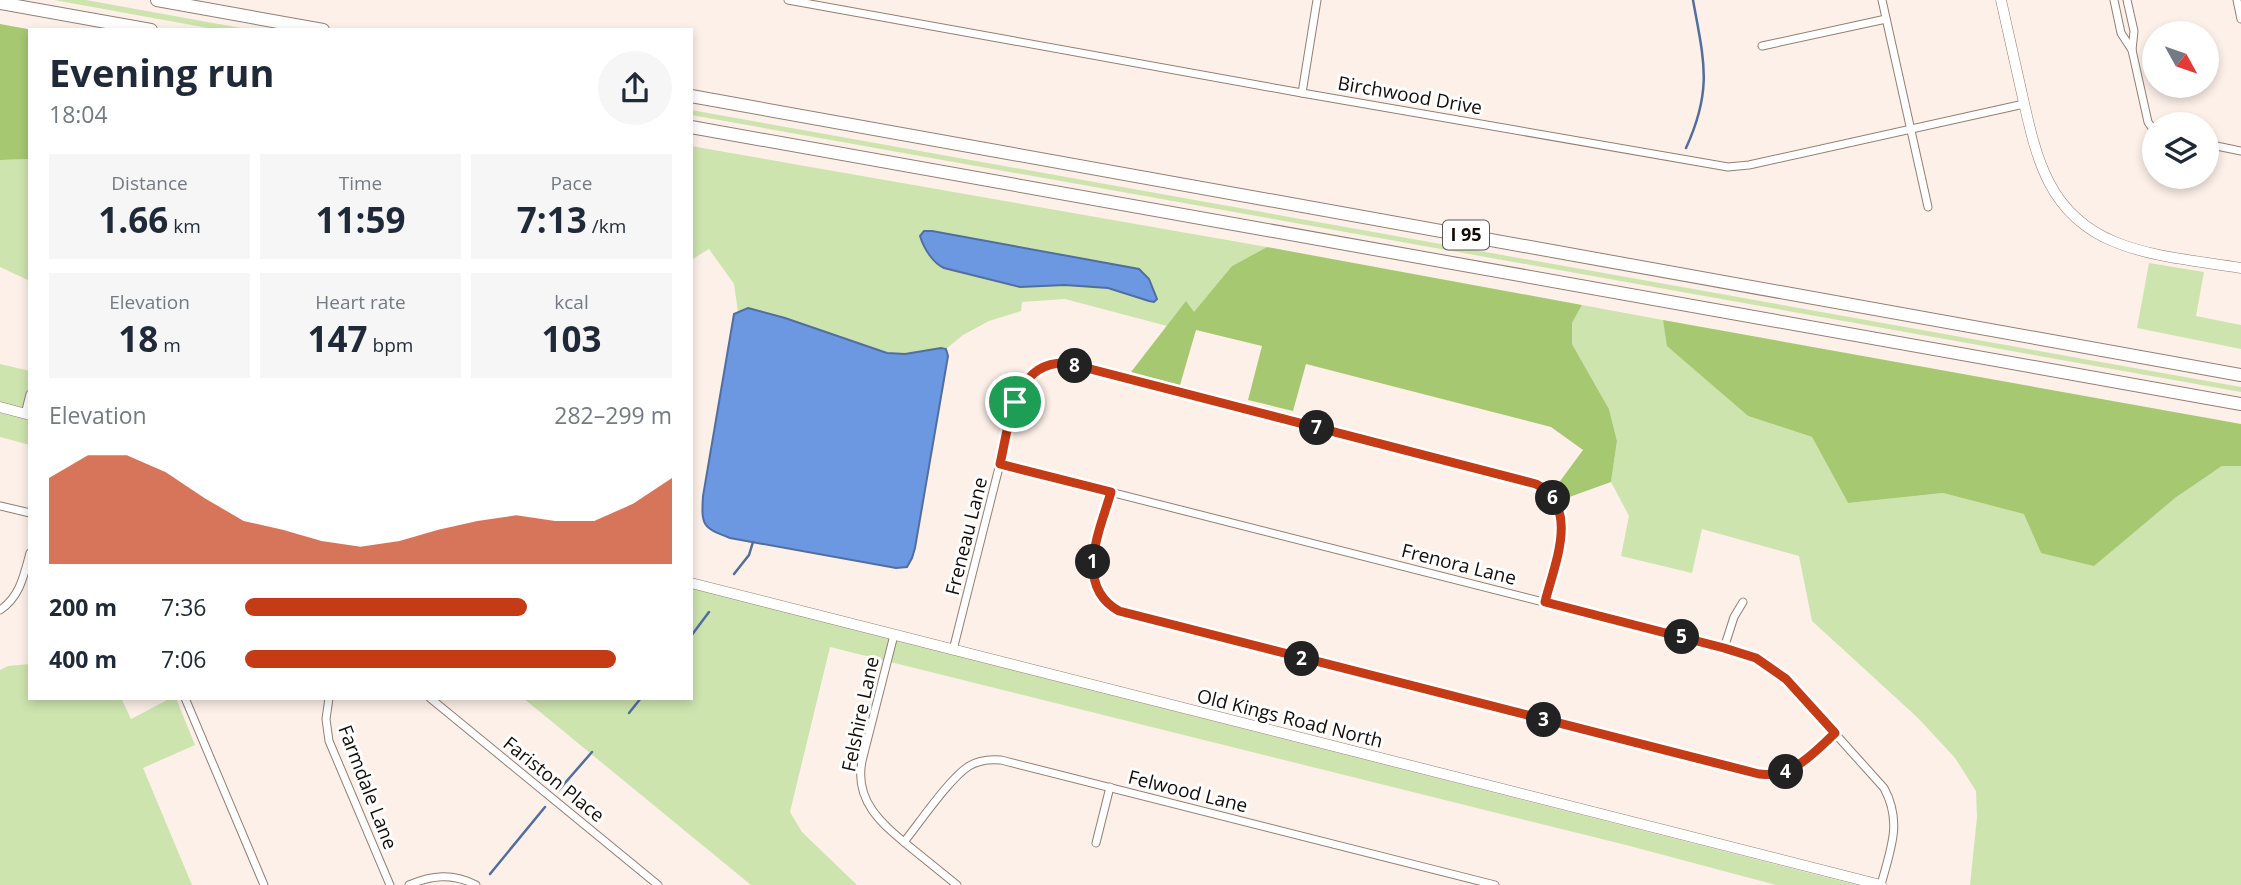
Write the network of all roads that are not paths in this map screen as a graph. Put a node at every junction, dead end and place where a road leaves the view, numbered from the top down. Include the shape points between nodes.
1 (157, 0) edge
2 (788, 0) edge
3 (1317, 0) edge
4 (1882, 0) edge
5 (2001, 0) edge
6 (2114, 0) edge
7 (2127, 0) edge
8 (2237, 0) edge
9 (0, 3) edge
10 (1886, 19) junction
11 (2241, 19) edge
12 (140, 28) edge
13 (312, 28) edge
14 (1762, 46) dead end
15 (2132, 50) junction
16 (1302, 93) junction
17 (693, 96) edge
18 (2024, 104) junction
19 (2146, 112) edge
20 (693, 127) edge
21 (1912, 130) junction
22 (2219, 146) edge
23 (2241, 150) edge
24 (1928, 207) dead end
25 (2241, 268) edge
26 (2241, 374) edge
27 (2241, 404) edge
28 (0, 407) edge
29 (27, 414) edge
30 (1000, 464) junction
31 (1111, 492) junction
32 (0, 506) edge
33 (28, 513) edge
34 (28, 559) edge
35 (693, 584) edge
36 (1545, 602) junction
37 (1743, 603) dead end
38 (0, 610) edge
39 (894, 635) junction
40 (1724, 648) junction
41 (953, 650) junction
42 (186, 700) edge
43 (329, 700) edge
44 (432, 700) edge
45 (1835, 733) junction
46 (1110, 787) junction
47 (904, 842) junction
48 (1096, 843) dead end
49 (264, 885) edge
50 (390, 885) edge
51 (409, 885) edge
52 (476, 885) edge
53 (658, 885) edge
54 (957, 885) edge
55 (1495, 885) edge
56 (1881, 885) edge

1 - 13 highway
2 - 16 street, Birchwood Drive
3 - 16 street
4 - 10 street
5 - 18 street
6 - 15 street via 2121,33
7 - 15 street via 2134,31
8 - 11 street
9 - 12 highway
10 - 14 street
10 - 21 street
15 - 19 street
16 - 21 street, Birchwood Drive via 1728,167
17 - 26 highway, I 95
18 - 21 street, Birchwood Drive
18 - 25 street via 2046,178 2084,224 2135,249
20 - 27 highway, I 95
21 - 24 street
22 - 23 street
28 - 29 street
30 - 31 street, Frenora Lane
30 - 36 street, Freneau Lane via 1023,384 1038,370 1061,363 1522,479 1546,490 1562,517
30 - 41 street, Freneau Lane
31 - 36 street, Frenora Lane
31 - 45 street via 1092,574 1105,601 1125,613 1759,774 1789,770
32 - 33 street
34 - 38 street via 18,591
35 - 39 street, Old Kings Road North
36 - 40 street, Frenora Lane
37 - 40 street
39 - 41 street, Old Kings Road North
39 - 47 street, Felshire Lane via 860,778 869,807
40 - 45 street, Frenora Lane via 1756,658 1781,675
41 - 56 street, Old Kings Road North
42 - 49 street
43 - 50 street, Farmdale Lane via 329,741
44 - 53 street, Fariston Place
45 - 56 street, Frenora Lane via 1890,800 1894,833
46 - 47 street, Felwood Lane via 1008,761 982,761 957,777
46 - 48 street
46 - 55 street, Felwood Lane
47 - 54 street, Felshire Lane
51 - 52 street via 446,876

